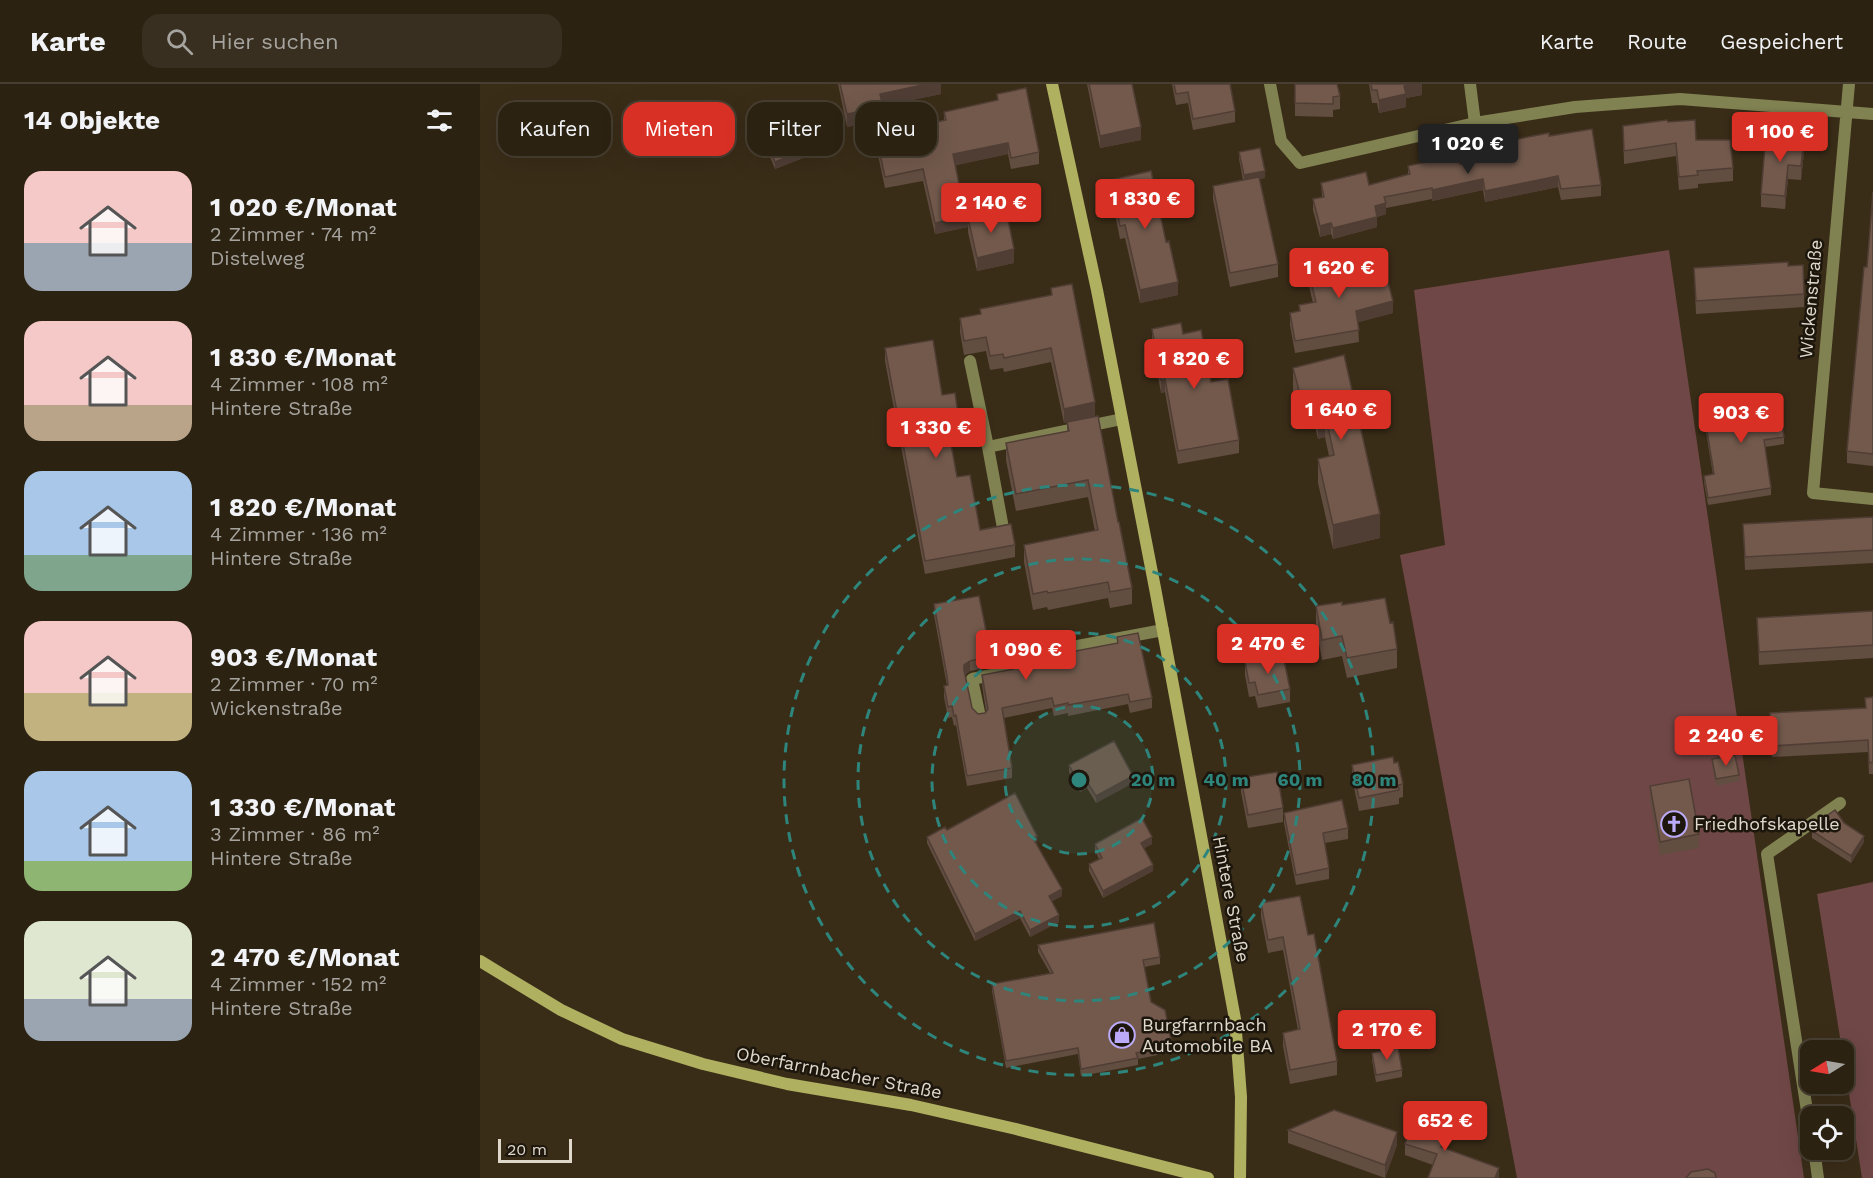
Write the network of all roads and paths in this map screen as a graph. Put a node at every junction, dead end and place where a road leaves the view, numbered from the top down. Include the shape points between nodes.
1 (1052, 84) edge
2 (1270, 84) edge
3 (1470, 84) edge
4 (1848, 84) edge
5 (1846, 111) junction
6 (1873, 114) edge
7 (1475, 123) junction
8 (970, 361) dead end
9 (1122, 419) junction
10 (988, 447) junction
11 (1873, 499) edge
12 (1003, 528) edge
13 (1163, 630) junction
14 (980, 717) edge
15 (1840, 803) dead end
16 (480, 961) edge
17 (1806, 1106) edge
18 (1816, 1160) edge
19 (1208, 1178) edge
20 (1240, 1178) edge
21 (1818, 1178) edge

1 - 9 street, Hintere Straße
2 - 7 street via 1281,141 1300,163
3 - 7 street
4 - 5 street, Wickenstraße
5 - 6 street
5 - 7 street via 1680,99 1575,107
5 - 11 street, Wickenstraße via 1813,493
8 - 10 street
9 - 10 street
9 - 13 street, Hintere Straße
10 - 12 street
13 - 14 street via 1019,657 1012,671 972,679
13 - 20 street, Hintere Straße via 1235,1019 1241,1097
15 - 17 street via 1767,854
16 - 19 street, Oberfarrnbacher Straße via 561,1010 622,1039 703,1064 1016,1128
18 - 21 street

